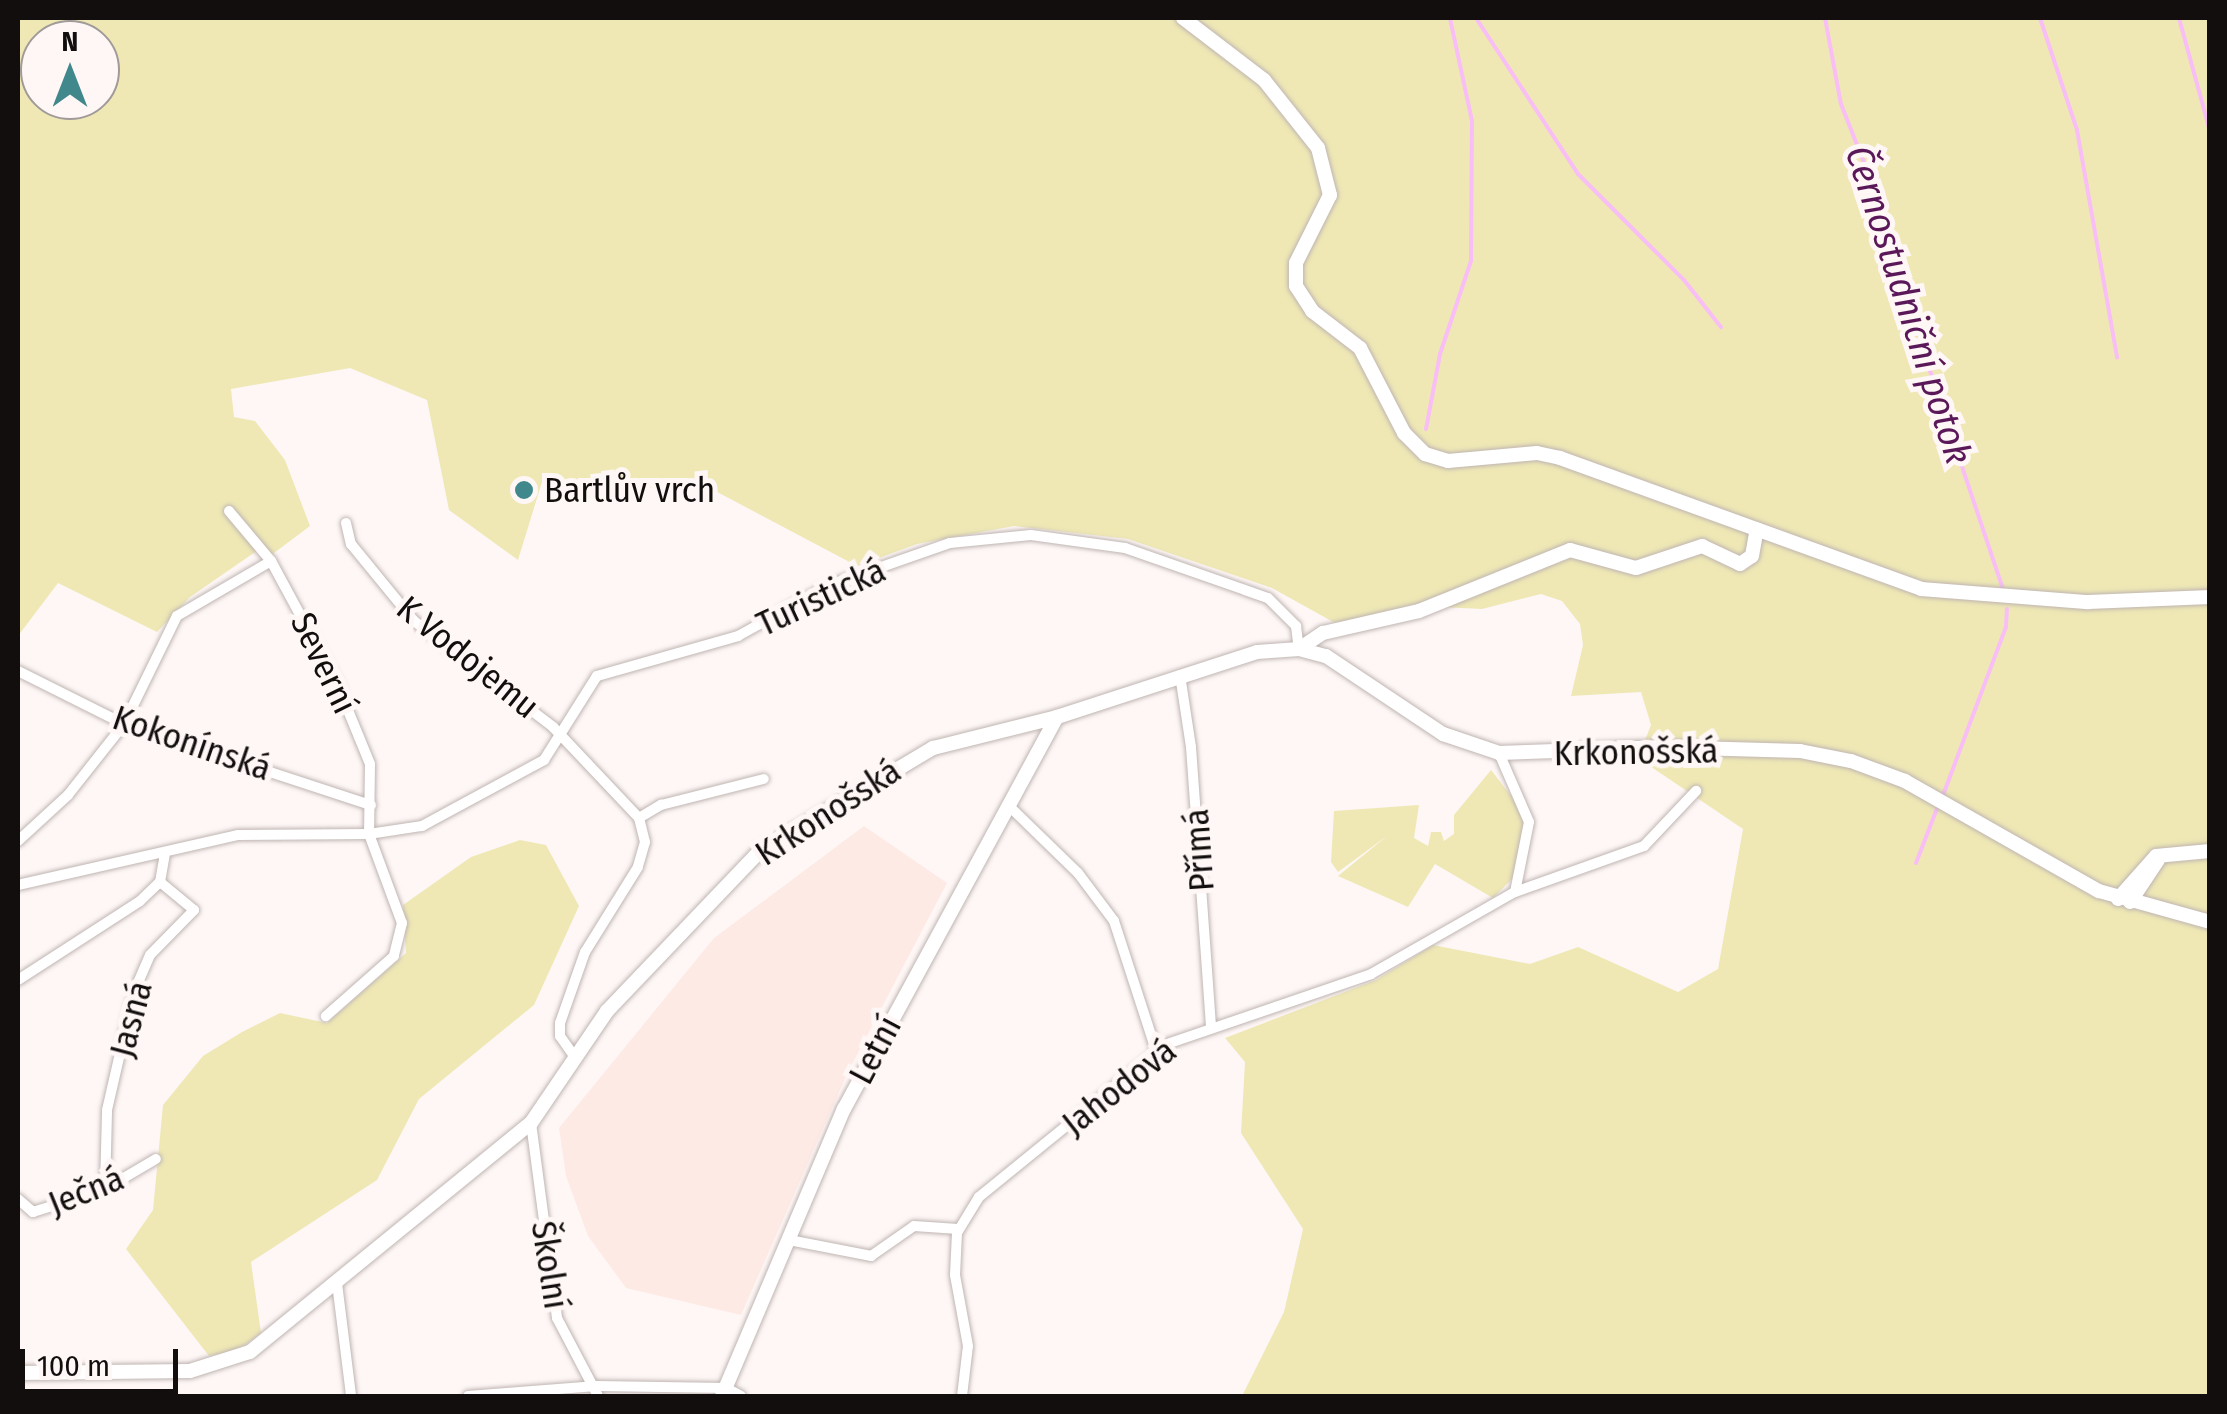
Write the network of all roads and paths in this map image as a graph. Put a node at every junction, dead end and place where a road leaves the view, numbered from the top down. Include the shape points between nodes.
1 (1183, 18) edge
2 (229, 511) dead end
3 (346, 523) dead end
4 (1757, 529) junction
5 (271, 561) junction
6 (2210, 597) edge
7 (1299, 648) junction
8 (18, 671) edge
9 (1180, 675) junction
10 (1057, 717) junction
11 (124, 724) junction
12 (564, 738) junction
13 (1499, 753) junction
14 (764, 780) dead end
15 (1696, 792) dead end
16 (371, 804) junction
17 (1009, 806) junction
18 (639, 818) junction
19 (369, 834) junction
20 (18, 841) edge
21 (2210, 851) edge
22 (2167, 854) junction
23 (165, 856) junction
24 (160, 882) junction
25 (2145, 882) junction
26 (18, 885) edge
27 (1515, 892) junction
28 (2124, 900) junction
29 (2170, 915) junction
30 (2210, 922) edge
31 (18, 980) edge
32 (326, 1016) dead end
33 (1211, 1026) junction
34 (1158, 1053) junction
35 (574, 1056) junction
36 (531, 1124) junction
37 (156, 1159) dead end
38 (105, 1189) junction
39 (18, 1200) edge
40 (958, 1228) junction
41 (789, 1240) junction
42 (337, 1283) junction
43 (18, 1373) edge
44 (597, 1391) edge
45 (724, 1392) edge
46 (350, 1396) edge
47 (468, 1396) edge
48 (740, 1396) edge
49 (962, 1396) edge

1 - 4 street via 1264,80 1318,148 1330,195 1296,263 1296,286 1312,311 1360,348 1416,448 1448,462 1537,453 1560,458
2 - 5 street, Severní
3 - 12 street, K Vodojemu via 351,544 414,621
4 - 6 street via 1922,589 2088,602
4 - 7 street via 1752,556 1740,564 1702,546 1636,568 1570,550 1419,612 1323,633
5 - 11 street via 177,616
5 - 16 street, Severní via 364,747
7 - 9 street, Krkonošská via 1244,655
7 - 12 street, Turistická via 1296,626 1268,598 1125,548 1031,535 978,538 830,585 738,636 596,676
7 - 13 street, Krkonošská via 1343,664 1442,734
8 - 11 street, Kokonínská
9 - 10 street, Krkonošská
9 - 33 street, Přímá
10 - 17 street, Letní
10 - 35 street, Krkonošská via 933,748 759,852 607,1011
11 - 16 street, Kokonínská
11 - 20 street via 68,795
12 - 18 street, K Vodojemu
12 - 19 street, Turistická via 496,792 422,826
13 - 27 street via 1529,822
13 - 28 street, Krkonošská via 1659,747 1800,752 1905,781
14 - 18 street via 661,805
15 - 27 street, Jahodová via 1644,846
16 - 19 street, Severní
17 - 34 street via 1078,873 1114,921
17 - 41 street, Letní via 844,1109
18 - 35 street via 645,842 638,867 585,952 560,1023 560,1036
19 - 23 street, Turistická via 259,832
19 - 32 street via 402,940 394,956
21 - 22 street
22 - 25 street
22 - 28 street via 2144,864
23 - 24 street
23 - 26 street, Turistická
24 - 31 street
24 - 38 street, Jasná via 194,910 150,955 134,992 108,1110
25 - 28 street
25 - 29 street via 2154,904
27 - 33 street, Jahodová via 1371,974
28 - 29 street, Krkonošská
29 - 30 street, Krkonošská
33 - 34 street, Jahodová
34 - 40 street, Jahodová via 978,1198
35 - 36 street, Krkonošská
36 - 42 street, Krkonošská
36 - 44 street, Školní via 554,1307
37 - 38 street, Ječná
38 - 39 street, Ječná via 33,1212
40 - 41 street via 914,1226 871,1256
40 - 49 street via 955,1275 968,1346
41 - 45 street, Letní
42 - 43 street, Krkonošská via 260,1346 216,1366
42 - 46 street
44 - 45 street
44 - 47 street
45 - 48 street

